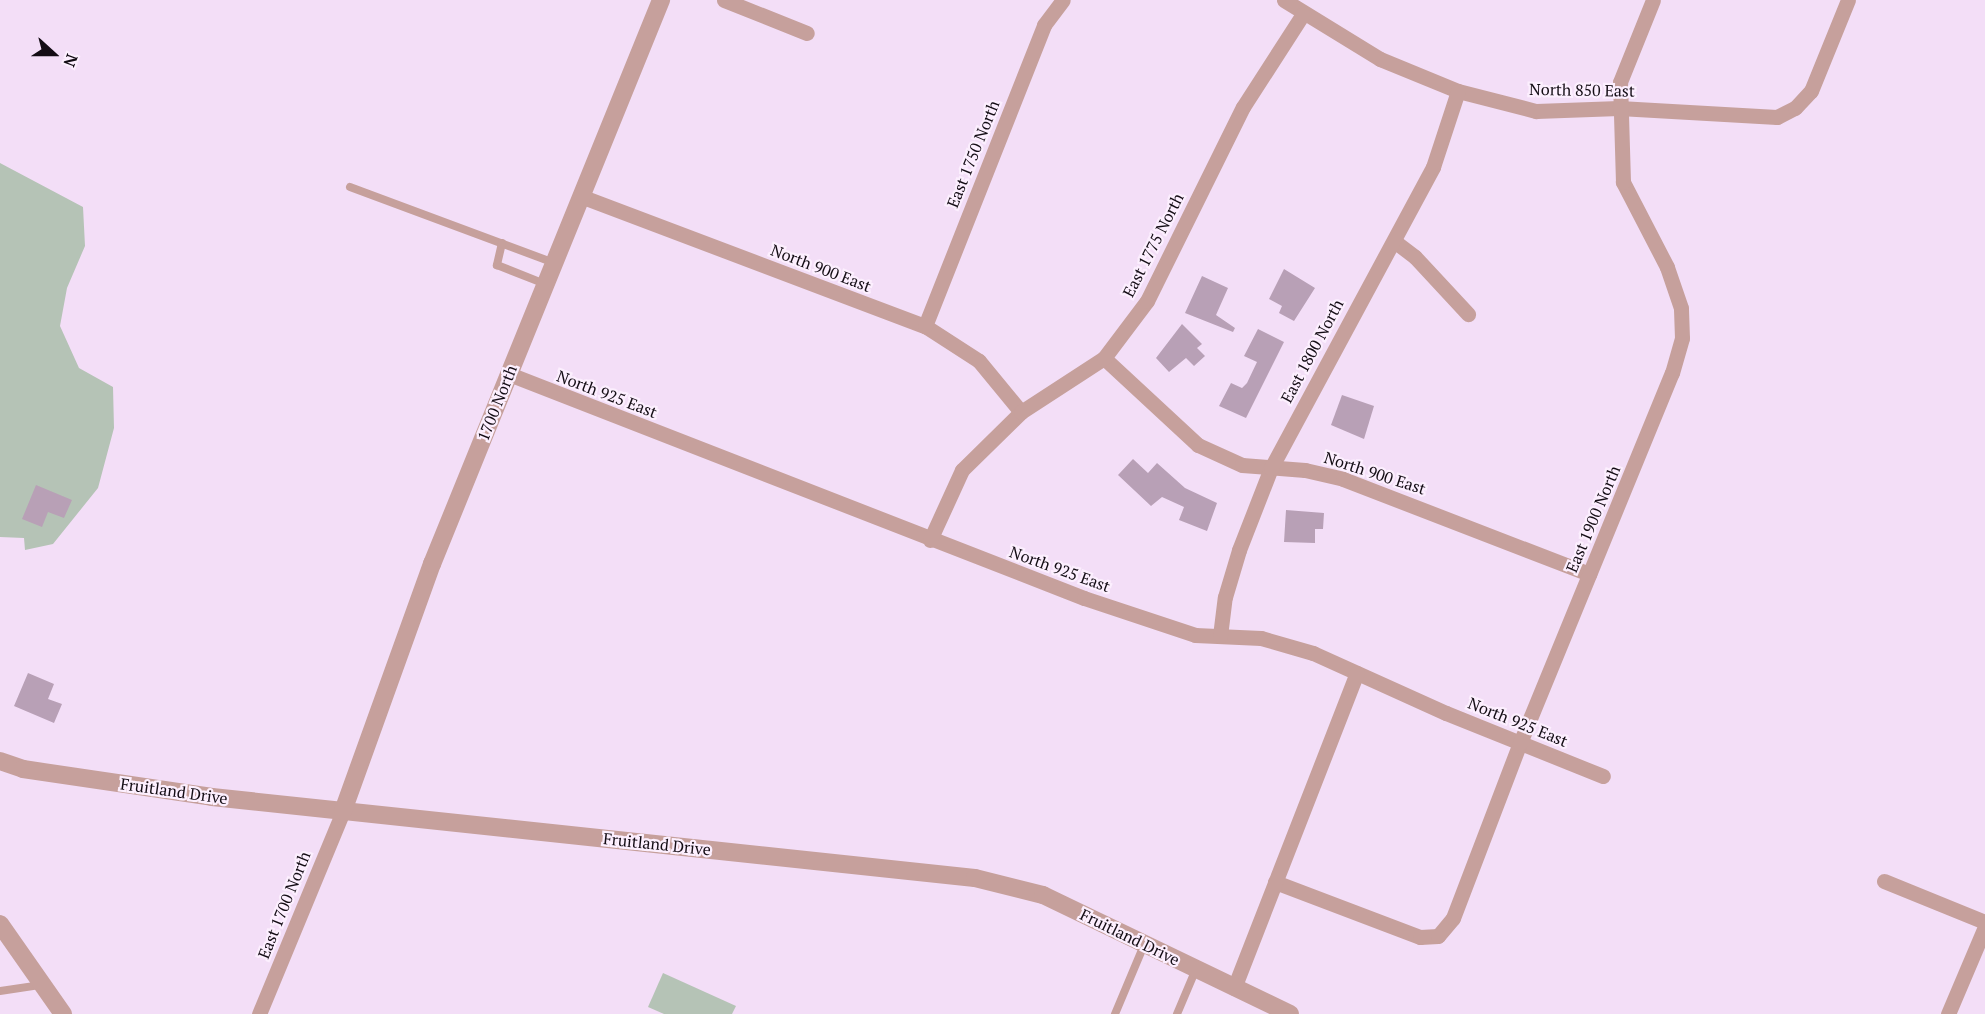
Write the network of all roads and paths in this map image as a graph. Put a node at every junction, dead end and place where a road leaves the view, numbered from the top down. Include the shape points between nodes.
1 (661, 0) edge
2 (724, 0) edge
3 (1063, 0) edge
4 (1284, 0) edge
5 (1653, 0) edge
6 (1848, 0) edge
7 (1303, 14) junction
8 (807, 33) dead end
9 (1458, 91) junction
10 (1620, 108) junction
11 (350, 186) dead end
12 (583, 197) junction
13 (1394, 241) junction
14 (502, 243) junction
15 (555, 263) junction
16 (546, 285) junction
17 (1468, 314) dead end
18 (925, 326) junction
19 (1104, 358) junction
20 (509, 374) junction
21 (1021, 412) junction
22 (1271, 468) junction
23 (930, 540) junction
24 (1589, 574) junction
25 (1220, 636) junction
26 (1357, 673) junction
27 (1520, 743) junction
28 (0, 761) edge
29 (1603, 776) dead end
30 (343, 811) junction
31 (1884, 881) dead end
32 (1275, 882) junction
33 (1985, 922) edge
34 (0, 924) edge
35 (1985, 927) edge
36 (1145, 944) junction
37 (1196, 969) junction
38 (42, 985) junction
39 (1234, 988) junction
40 (0, 991) edge
41 (63, 1014) edge
42 (259, 1014) edge
43 (1115, 1014) edge
44 (1176, 1014) edge
45 (1290, 1014) edge
46 (1948, 1014) edge

1 - 12 street, 1700 North
2 - 8 street
3 - 18 street, East 1750 North via 1044,25
4 - 7 street, North 850 East
5 - 10 street, East 1900 North via 1620,82
6 - 10 street, North 850 East via 1811,91 1795,108 1777,117
7 - 9 street, North 850 East via 1380,59
7 - 19 street, East 1775 North via 1243,107 1147,301
9 - 10 street, North 850 East via 1536,111
9 - 13 street, East 1800 North via 1432,167
10 - 24 street, East 1900 North via 1623,182 1667,267 1681,308 1682,338 1672,373
11 - 14 lane
12 - 15 street, 1700 North
12 - 18 street, North 900 East
13 - 17 street
13 - 22 street, East 1800 North via 1326,360
14 - 15 lane
14 - 16 lane via 497,265
15 - 16 street, 1700 North
16 - 20 street, 1700 North
18 - 21 street, North 900 East via 979,361
19 - 21 street, East 1775 North
19 - 22 street, North 900 East via 1198,445 1242,465
20 - 23 street, North 925 East
20 - 30 street, 1700 North via 432,564
21 - 23 street, East 1775 North via 962,470
22 - 24 street, North 900 East via 1305,470 1343,479
22 - 25 street, East 1800 North via 1230,578
23 - 25 street, North 925 East via 1195,635
24 - 27 street, East 1900 North
25 - 26 street, North 925 East via 1261,638 1313,653
26 - 27 street, North 925 East
26 - 32 street
27 - 29 street, North 925 East
27 - 32 street, East 1900 North via 1453,918 1438,936 1420,937
28 - 30 street, Fruitland Drive via 23,769 200,795
30 - 36 street, Fruitland Drive via 975,878 1043,895
30 - 42 street, East 1700 North
31 - 33 street
32 - 39 street
34 - 38 street
35 - 46 street
36 - 37 street, Fruitland Drive
36 - 43 lane
37 - 39 street, Fruitland Drive
37 - 44 lane
38 - 40 lane
38 - 41 street
39 - 45 street, Fruitland Drive

